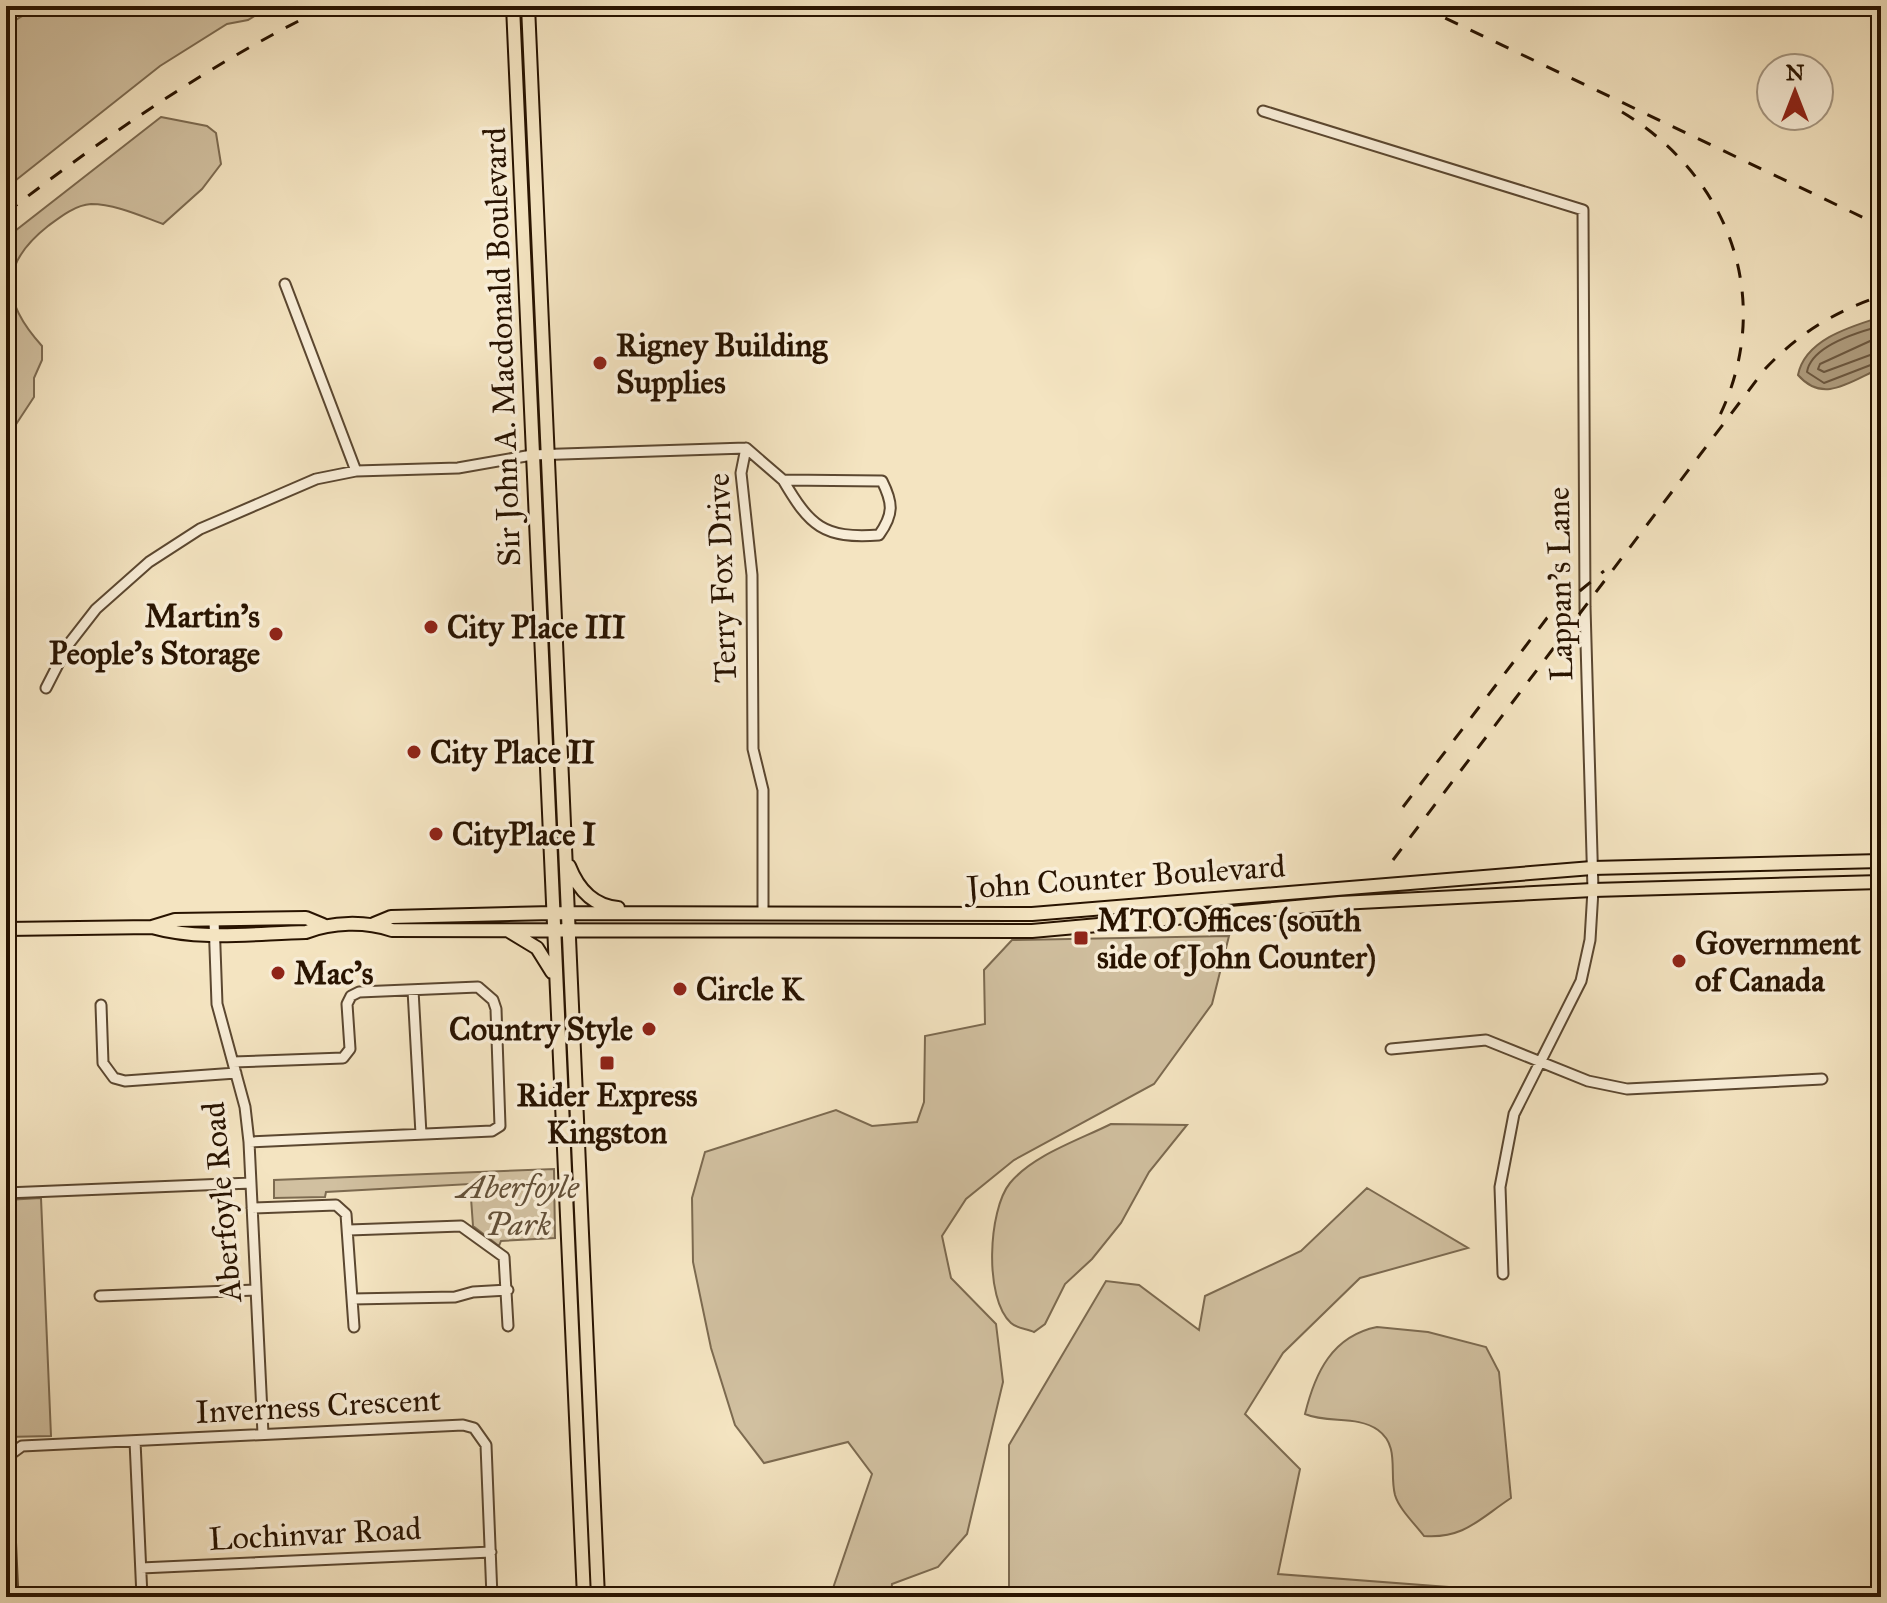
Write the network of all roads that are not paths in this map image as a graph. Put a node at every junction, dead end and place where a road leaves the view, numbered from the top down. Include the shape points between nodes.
1 (513, 6) edge
2 (528, 6) edge
3 (1263, 111) dead end
4 (285, 284) dead end
5 (746, 448) junction
6 (549, 454) junction
7 (532, 455) junction
8 (356, 471) junction
9 (783, 480) junction
10 (46, 688) dead end
11 (567, 859) junction
12 (1881, 861) edge
13 (1592, 868) junction
14 (1881, 882) edge
15 (1593, 890) junction
16 (560, 913) junction
17 (656, 914) junction
18 (763, 914) junction
19 (214, 920) junction
20 (374, 924) junction
21 (323, 925) junction
22 (152, 927) junction
23 (6, 929) edge
24 (508, 930) junction
25 (554, 932) junction
26 (568, 932) junction
27 (215, 934) junction
28 (555, 978) junction
29 (413, 990) junction
30 (101, 1005) dead end
31 (1391, 1049) dead end
32 (233, 1062) junction
33 (1541, 1062) junction
34 (236, 1073) junction
35 (1822, 1079) dead end
36 (421, 1134) junction
37 (249, 1142) junction
38 (251, 1183) junction
39 (6, 1193) edge
40 (252, 1208) junction
41 (349, 1230) junction
42 (1503, 1274) dead end
43 (256, 1290) junction
44 (508, 1290) junction
45 (100, 1296) dead end
46 (352, 1299) junction
47 (508, 1326) dead end
48 (354, 1327) dead end
49 (263, 1434) junction
50 (135, 1441) junction
51 (491, 1552) junction
52 (141, 1568) junction
53 (13, 1597) edge
54 (142, 1597) edge
55 (492, 1597) edge
56 (584, 1597) edge
57 (598, 1597) edge

1 - 7 main road, Sir John A. Macdonald Boulevard
2 - 6 main road, Sir John A. Macdonald Boulevard
3 - 13 street, Lappan's Lane via 1583,210
4 - 8 street
5 - 6 street, Terry Fox Drive
5 - 9 street
5 - 18 street, Terry Fox Drive via 741,473 752,575 753,749 763,790
6 - 7 street, Terry Fox Drive
6 - 11 main road, Sir John A. Macdonald Boulevard
7 - 8 street, Terry Fox Drive via 458,468
7 - 16 main road, Sir John A. Macdonald Boulevard
8 - 10 street, Terry Fox Drive via 284,491 200,529 149,562 96,609 68,645
9 - 9 street via 882,481 893,503 888,522 879,535 846,537 819,527
11 - 16 main road, Sir John A. Macdonald Boulevard
11 - 17 main road via 587,896 608,907
12 - 13 main road, John Counter Boulevard
13 - 15 street, Lappan's Lane
13 - 18 main road, John Counter Boulevard via 1032,914
14 - 15 main road, John Counter Boulevard
15 - 26 main road, John Counter Boulevard via 1340,903 1032,931
15 - 33 street, Lappan's Lane via 1581,981
16 - 17 main road, John Counter Boulevard
16 - 20 main road, John Counter Boulevard via 391,917
16 - 25 main road, Sir John A. Macdonald Boulevard
16 - 26 main road, Sir John A. Macdonald Boulevard
17 - 18 main road, John Counter Boulevard
19 - 21 main road, John Counter Boulevard via 306,918
19 - 22 main road, John Counter Boulevard via 175,920
19 - 27 street, Aberfoyle Road
20 - 21 main road, John Counter Boulevard
20 - 24 main road, John Counter Boulevard via 392,930
21 - 27 main road, John Counter Boulevard via 306,932
22 - 23 main road, John Counter Boulevard
22 - 27 main road, John Counter Boulevard
24 - 25 main road, John Counter Boulevard
24 - 28 main road via 537,948
25 - 26 main road, John Counter Boulevard
25 - 28 main road, Sir John A. Macdonald Boulevard
26 - 57 main road, Sir John A. Macdonald Boulevard
27 - 32 street, Aberfoyle Road via 217,1004
28 - 56 main road, Sir John A. Macdonald Boulevard
29 - 32 street via 351,996 350,1049 343,1058
29 - 36 street
29 - 36 street via 478,987 496,1009 500,1126 492,1131
30 - 34 street via 103,1063 114,1078
31 - 33 street via 1486,1040
32 - 34 street, Aberfoyle Road
33 - 35 street via 1588,1081 1627,1089
33 - 42 street, Lappan's Lane via 1514,1114 1500,1187
34 - 37 street, Aberfoyle Road
36 - 37 street
37 - 38 street, Aberfoyle Road
38 - 39 street
38 - 40 street, Aberfoyle Road
40 - 41 street via 336,1205 346,1214
40 - 43 street, Aberfoyle Road
41 - 44 street via 461,1226 504,1257
41 - 46 street
43 - 45 street
43 - 49 street, Aberfoyle Road
44 - 46 street
44 - 47 street
46 - 48 street
49 - 50 street, Inverness Crescent
49 - 51 street, Inverness Crescent via 474,1428 486,1445
50 - 52 street
50 - 53 street, Inverness Crescent via 22,1446 11,1454 7,1466
51 - 52 street, Lochinvar Road
51 - 55 street, Inverness Crescent
52 - 54 street

